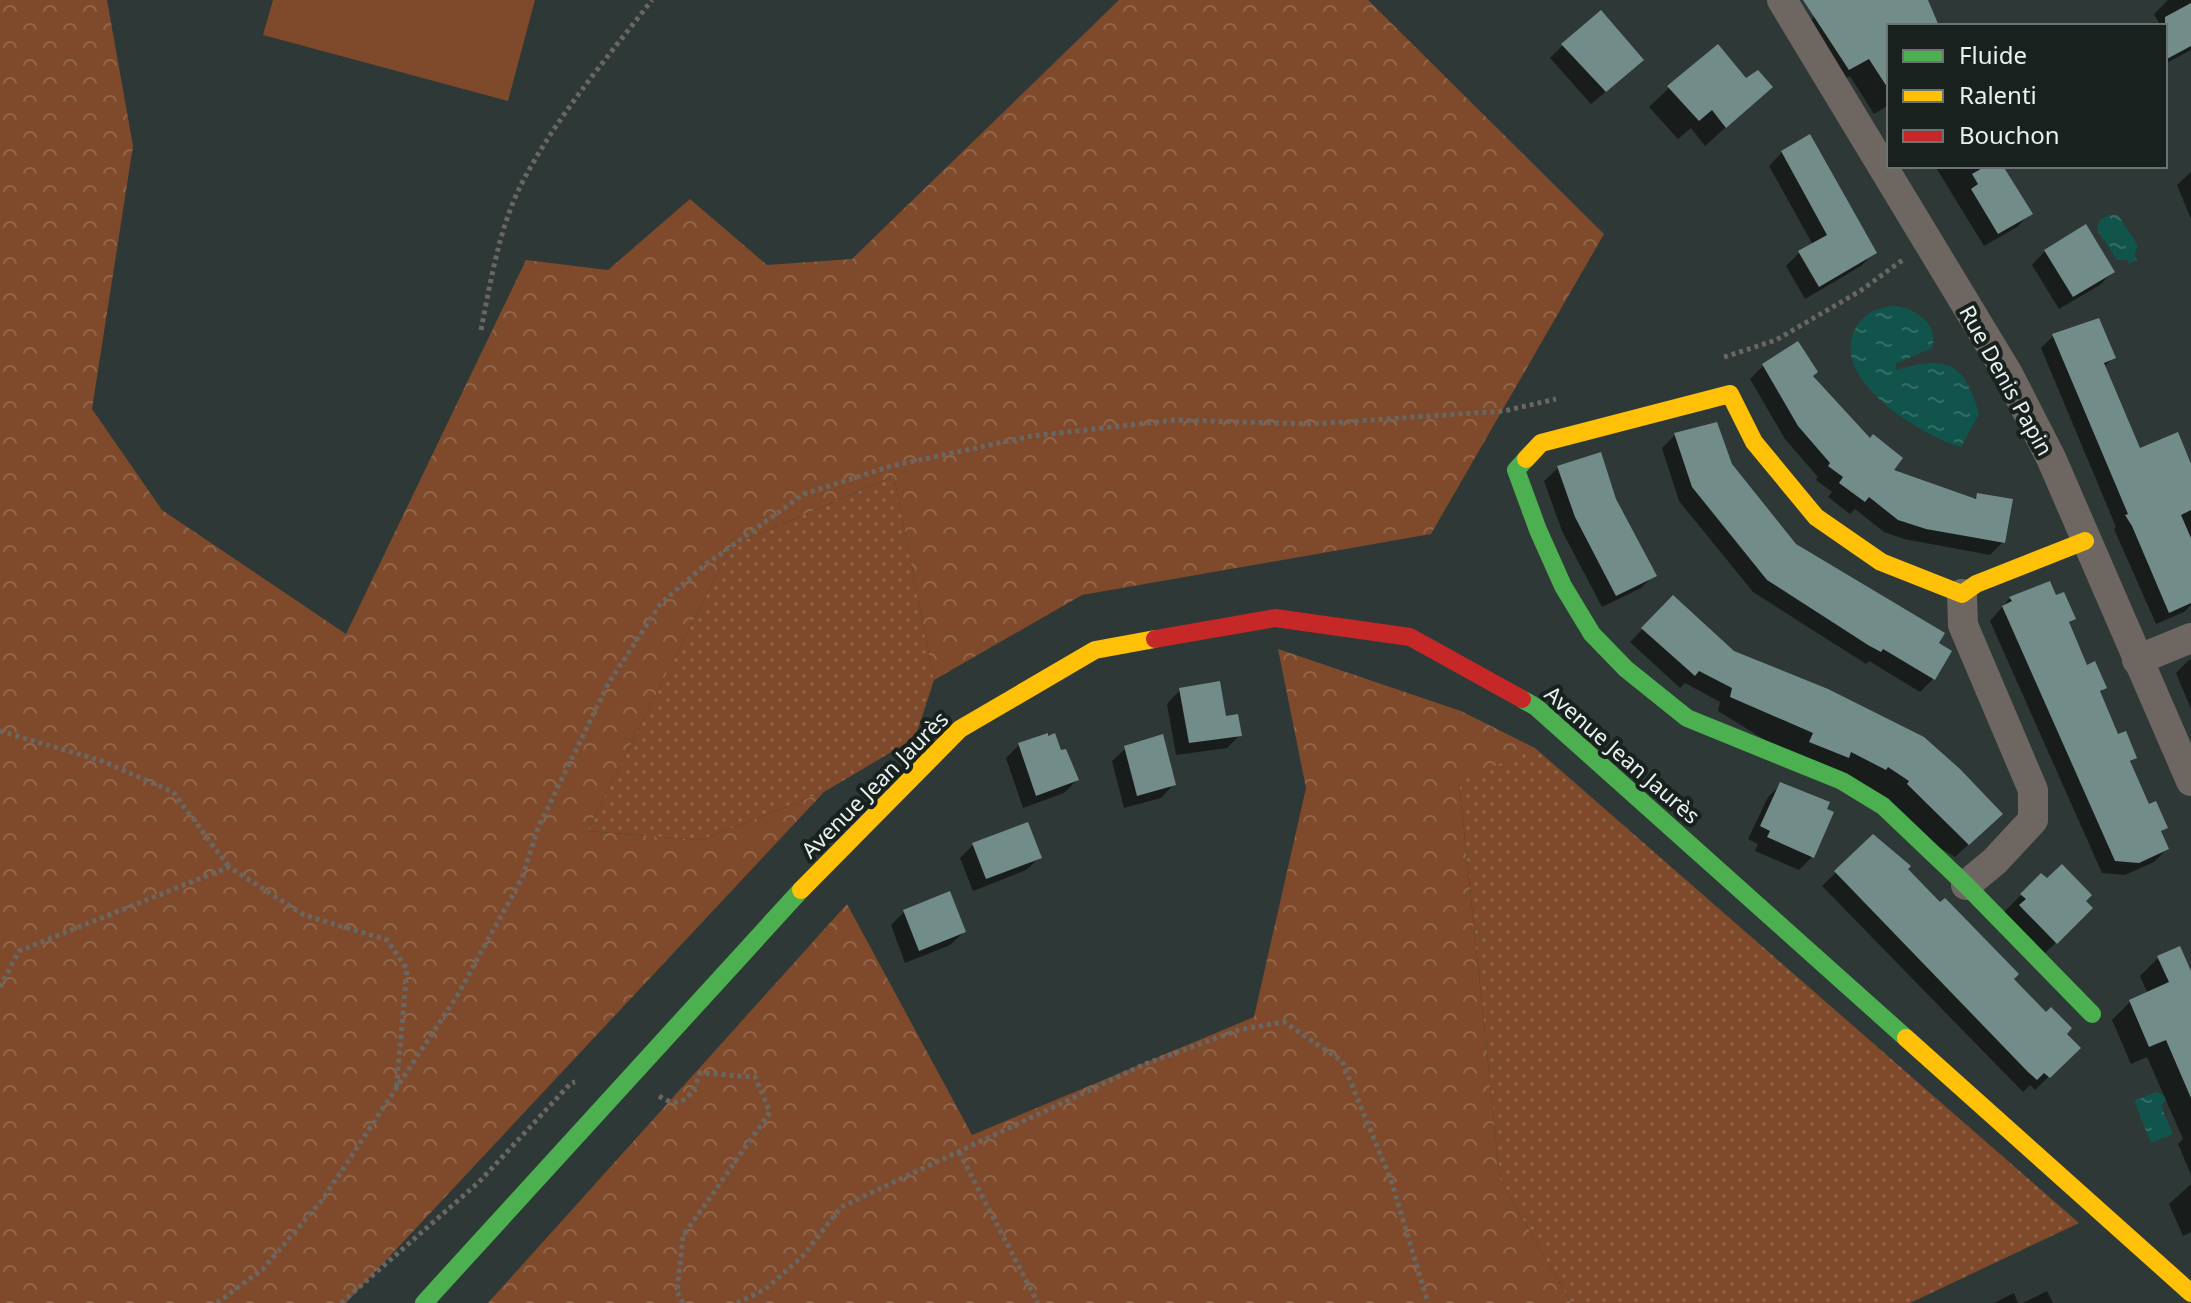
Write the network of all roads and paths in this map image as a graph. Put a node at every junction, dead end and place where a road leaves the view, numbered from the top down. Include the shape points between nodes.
1 (652, 0) edge
2 (1782, 0) edge
3 (1928, 241) junction
4 (481, 330) dead end
5 (1722, 358) dead end
6 (1563, 398) dead end
7 (2085, 541) junction
8 (1962, 594) junction
9 (2191, 638) edge
10 (2137, 660) junction
11 (0, 731) edge
12 (2191, 781) edge
13 (229, 867) junction
14 (1966, 885) junction
15 (0, 987) edge
16 (2092, 1014) dead end
17 (628, 1075) junction
18 (395, 1092) junction
19 (959, 1152) junction
20 (2191, 1293) edge
21 (217, 1303) edge
22 (341, 1303) edge
23 (424, 1303) edge
24 (683, 1303) edge
25 (737, 1303) edge
26 (1038, 1303) edge
27 (1428, 1303) edge

1 - 4 path via 559,121 522,183 497,248
2 - 3 street, Rue Denis Papin
3 - 5 path via 1860,291 1776,340
3 - 7 street, Rue Denis Papin via 2008,374
6 - 18 path via 1504,411 1313,424 1175,420 1032,436 891,466 804,494 661,603 608,684 538,828 522,878 457,996
7 - 8 main road
7 - 10 street, Rue Denis Papin
8 - 14 street via 1963,625 2033,790 2033,820
8 - 14 main road via 1881,562 1816,517 1754,442 1730,394 1541,443 1516,470 1563,586 1592,634 1626,669 1687,718 1842,781 1883,806
9 - 10 street
10 - 12 street, Rue Denis Papin
11 - 13 path via 102,761 173,792
13 - 15 path via 19,951
13 - 18 path via 304,915 387,940 407,969
14 - 16 main road
17 - 20 main road, Avenue Jean Jaurès via 960,729 1095,650 1275,618 1410,637 1536,707
17 - 22 path via 571,1083 479,1182
17 - 23 main road, Avenue Jean Jaurès
17 - 24 path via 667,1101 683,1101 694,1093 700,1073 755,1077 770,1112 683,1236 677,1292
18 - 21 path via 313,1211 263,1269
19 - 25 path via 841,1207 803,1256 764,1290
19 - 26 path
19 - 27 path via 1145,1064 1238,1030 1284,1022 1342,1061 1391,1180

